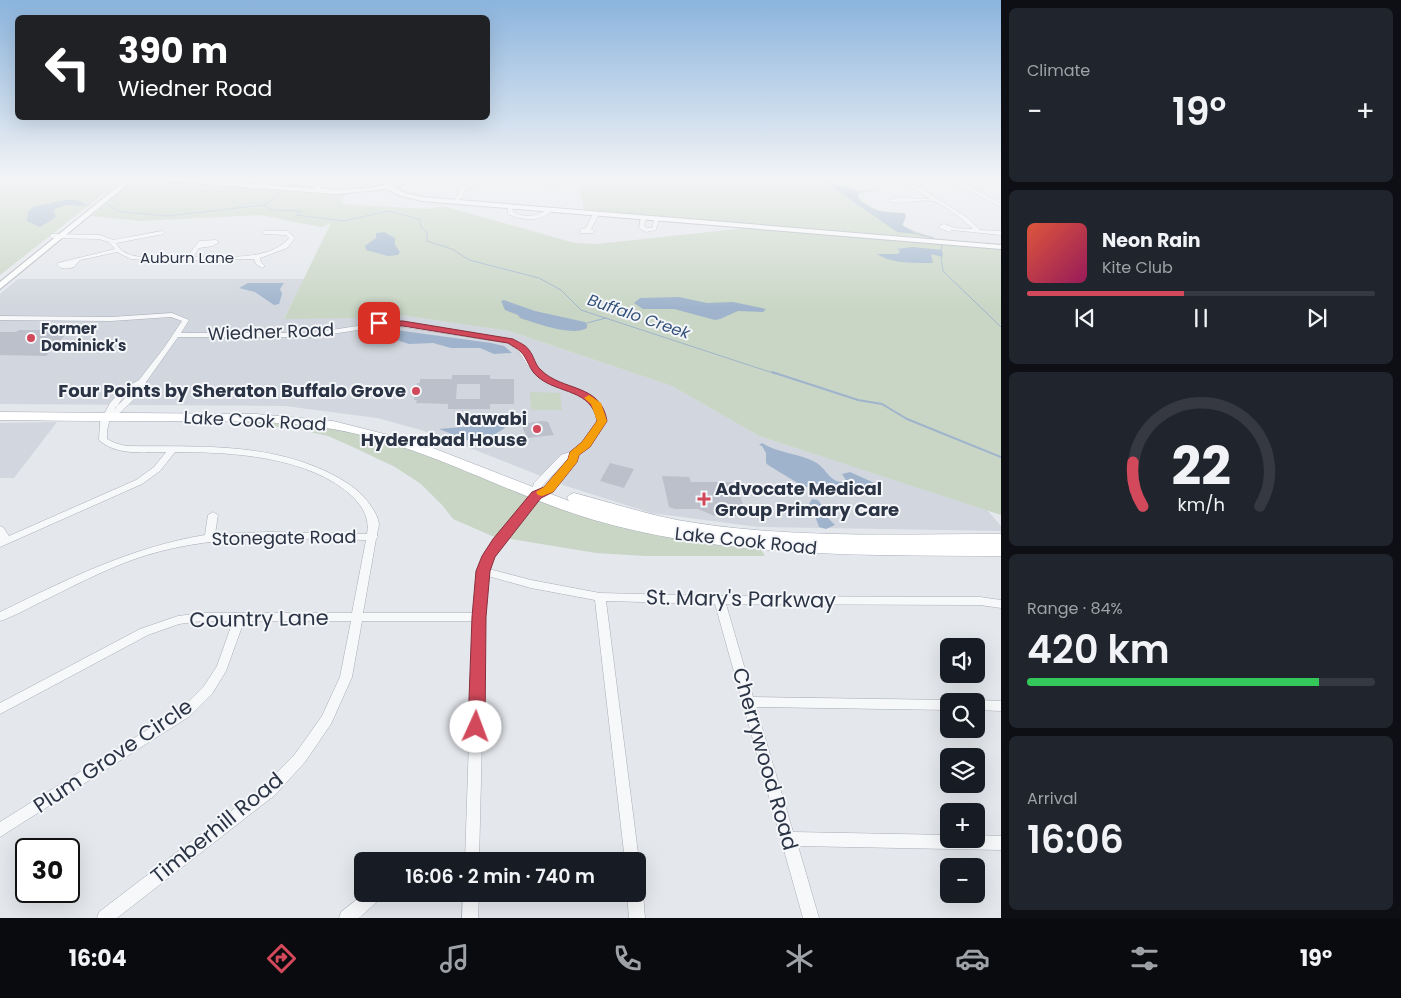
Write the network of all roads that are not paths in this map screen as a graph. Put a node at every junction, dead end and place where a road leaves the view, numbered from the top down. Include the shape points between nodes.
1 (74, 222) edge
2 (592, 222) edge
3 (642, 222) edge
4 (656, 222) edge
5 (692, 222) edge
6 (969, 222) edge
7 (953, 229) dead end
8 (107, 230) dead end
9 (588, 230) dead end
10 (978, 231) junction
11 (265, 232) dead end
12 (162, 233) dead end
13 (1001, 233) edge
14 (56, 236) junction
15 (95, 236) junction
16 (112, 242) junction
17 (198, 246) dead end
18 (1001, 247) edge
19 (118, 250) junction
20 (257, 257) junction
21 (78, 259) dead end
22 (142, 259) junction
23 (188, 259) junction
24 (136, 263) dead end
25 (262, 266) dead end
26 (0, 278) edge
27 (0, 286) edge
28 (0, 318) edge
29 (178, 334) junction
30 (0, 410) edge
31 (112, 412) junction
32 (0, 416) edge
33 (172, 449) junction
34 (541, 490) junction
35 (213, 515) dead end
36 (0, 529) edge
37 (373, 537) junction
38 (209, 538) junction
39 (1001, 539) edge
40 (3, 542) edge
41 (1001, 550) edge
42 (483, 571) junction
43 (600, 597) junction
44 (719, 600) junction
45 (1001, 604) edge
46 (0, 617) edge
47 (240, 617) junction
48 (479, 617) junction
49 (358, 618) junction
50 (750, 702) junction
51 (940, 705) edge
52 (985, 705) edge
53 (1001, 706) edge
54 (0, 709) edge
55 (0, 830) edge
56 (788, 839) junction
57 (1001, 843) edge
58 (472, 852) edge
59 (631, 852) edge
60 (366, 902) edge
61 (471, 902) edge
62 (636, 902) edge
63 (106, 918) edge
64 (347, 918) edge
65 (470, 918) edge
66 (637, 918) edge
67 (811, 918) edge

1 - 14 street
2 - 9 street
3 - 4 street via 641,227 649,230 654,229
5 - 18 street
6 - 10 street
7 - 10 street
8 - 15 street
10 - 13 street
11 - 20 street, Auburn Lane via 287,233 292,238 285,247
12 - 16 street
14 - 15 street
14 - 26 street
14 - 27 street
15 - 16 street
16 - 19 street, Auburn Lane
17 - 23 street
19 - 21 street
19 - 22 street, Auburn Lane
20 - 23 street, Auburn Lane via 200,262
20 - 25 street
22 - 23 street, Auburn Lane
22 - 24 street
28 - 29 street via 111,319 172,315 186,320
29 - 31 street via 142,386
29 - 34 street, Wiedner Road via 312,335 390,323 510,341 525,350 535,370 546,379 575,390 596,403 601,414 602,421 586,444
30 - 31 main road, Lake Cook Road
31 - 32 main road, Lake Cook Road
31 - 33 street, Timberhill Road via 102,432 103,440 126,449
31 - 34 main road, Lake Cook Road via 259,418 330,425 379,435 431,451
33 - 37 street, Timberhill Road via 259,453 314,468 358,495 374,524
33 - 40 street via 157,469 139,482
34 - 39 main road, Lake Cook Road via 623,513 716,532 802,539
34 - 41 main road, Lake Cook Road via 601,517 721,542 820,549
34 - 42 street via 497,542
35 - 38 street
36 - 40 street
37 - 38 street, Stonegate Road
37 - 49 street, Timberhill Road
38 - 46 street, Stonegate Road via 150,550 122,560
42 - 43 street, St. Mary's Parkway
42 - 48 street
43 - 44 street, St. Mary's Parkway
43 - 59 street
44 - 45 street, St. Mary's Parkway via 980,601
44 - 50 street, Cherrywood Road
47 - 49 street, Country Lane
47 - 54 street, Country Lane via 178,620 144,632
47 - 55 street, Plum Grove Circle via 222,668 208,690 186,712
48 - 49 street, Country Lane
48 - 58 street
49 - 63 street, Timberhill Road via 346,678 327,720 300,758 270,790
50 - 51 street
50 - 56 street, Cherrywood Road
52 - 53 street
56 - 57 street
56 - 67 street, Cherrywood Road
60 - 64 street
61 - 65 street
62 - 66 street

